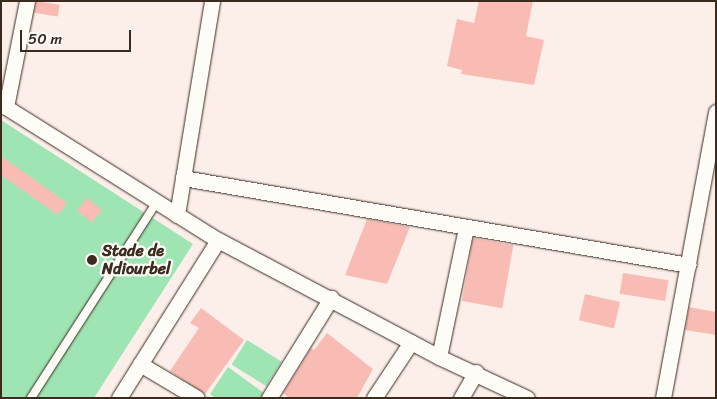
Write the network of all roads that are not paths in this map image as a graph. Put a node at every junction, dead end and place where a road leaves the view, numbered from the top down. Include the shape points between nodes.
1 (28, 1) edge
2 (212, 1) edge
3 (4, 106) edge
4 (716, 112) edge
5 (183, 178) junction
6 (157, 202) junction
7 (177, 214) junction
8 (466, 228) junction
9 (218, 240) junction
10 (689, 265) junction
11 (331, 298) junction
12 (411, 342) junction
13 (439, 357) junction
14 (140, 364) junction
15 (476, 372) junction
16 (32, 398) edge
17 (119, 398) edge
18 (197, 398) edge
19 (269, 398) edge
20 (374, 398) edge
21 (461, 398) edge
22 (527, 398) edge
23 (663, 398) edge

1 - 3 street
2 - 5 street
3 - 6 street
4 - 10 street
5 - 7 street
5 - 8 street
6 - 7 street
6 - 16 lane
7 - 9 street
8 - 10 street
8 - 13 street
9 - 11 street
9 - 14 street
10 - 23 street
11 - 12 street
11 - 19 street
12 - 13 street
12 - 20 street
13 - 15 street
14 - 17 street
14 - 18 street
15 - 21 street
15 - 22 street

